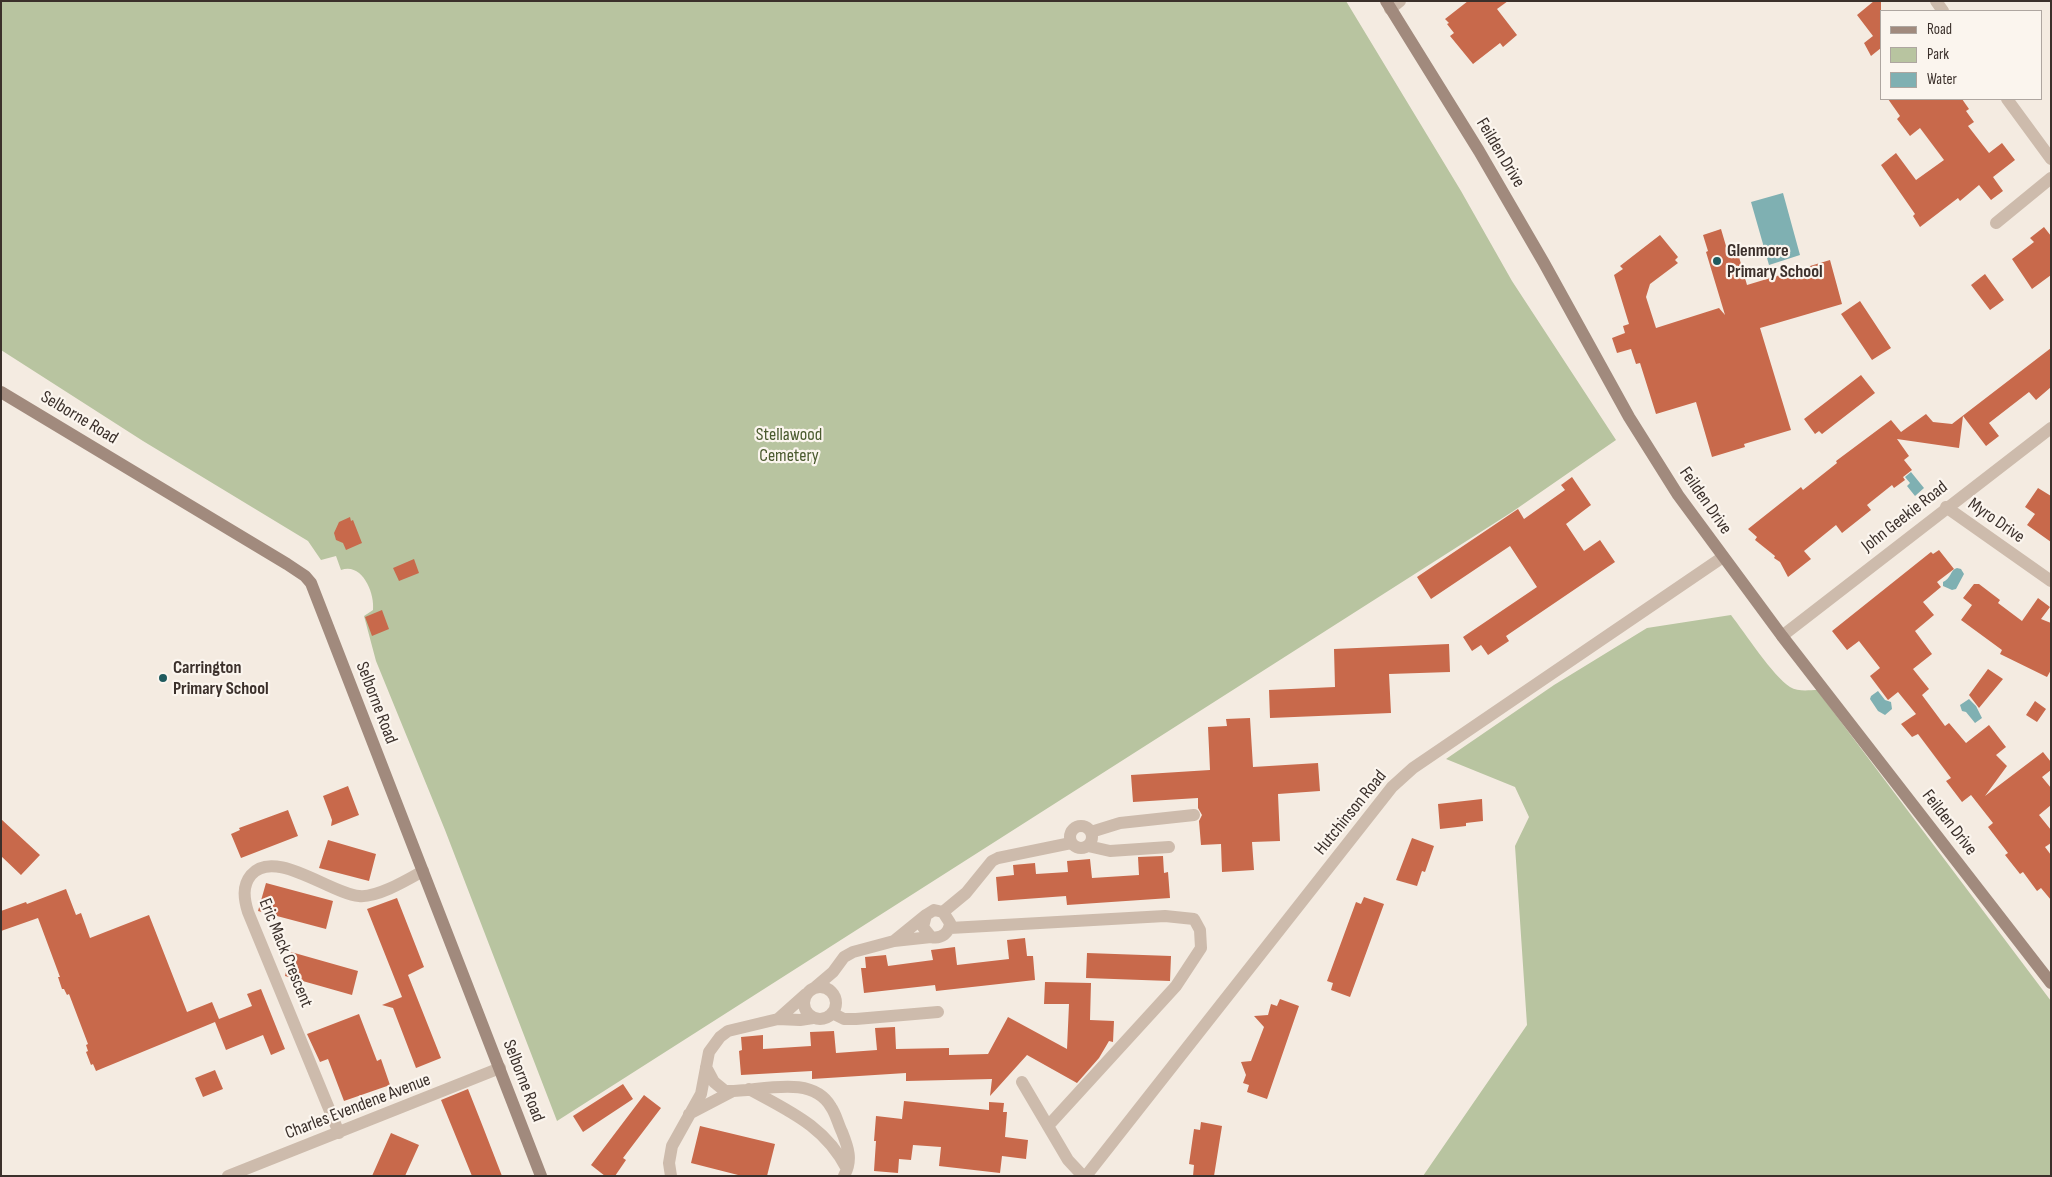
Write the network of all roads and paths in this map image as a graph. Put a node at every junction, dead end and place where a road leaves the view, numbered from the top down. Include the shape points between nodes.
1 (1392, 4) edge
2 (2008, 100) edge
3 (2051, 159) edge
4 (2051, 178) edge
5 (1996, 223) dead end
6 (1, 392) edge
7 (2051, 428) edge
8 (1946, 507) junction
9 (1723, 557) junction
10 (2051, 582) edge
11 (1782, 636) junction
12 (1194, 815) dead end
13 (1091, 832) junction
14 (1071, 843) junction
15 (1088, 846) junction
16 (1169, 847) dead end
17 (423, 871) junction
18 (966, 893) junction
19 (943, 912) junction
20 (926, 915) junction
21 (950, 925) junction
22 (931, 937) junction
23 (894, 941) junction
24 (833, 972) junction
25 (2051, 982) edge
26 (810, 992) junction
27 (833, 995) junction
28 (938, 1012) dead end
29 (832, 1013) junction
30 (813, 1018) junction
31 (778, 1019) junction
32 (706, 1067) junction
33 (500, 1068) junction
34 (1022, 1082) dead end
35 (749, 1089) junction
36 (733, 1091) junction
37 (689, 1114) junction
38 (1048, 1126) junction
39 (339, 1133) junction
40 (846, 1172) edge
41 (228, 1176) edge
42 (541, 1176) edge
43 (671, 1176) edge
44 (1084, 1176) edge

1 - 9 street, Feilden Drive via 1649,449
2 - 3 street
4 - 5 street
6 - 17 street, Selborne Road via 305,576 311,583
7 - 8 street, John Geekie Road
8 - 10 street, Myro Drive
8 - 11 street, John Geekie Road
9 - 11 street, Feilden Drive
9 - 44 street, Hutchinson Road via 1413,768 1392,787
11 - 25 street, Feilden Drive
12 - 13 street via 1120,822
13 - 14 street via 1083,827 1074,829
13 - 15 street
14 - 15 street via 1079,848
14 - 18 street via 998,858 986,866
15 - 16 street via 1110,851
17 - 33 street, Selborne Road
17 - 39 street, Eric Mack Crescent via 361,897 293,871 263,867 249,877 243,894
18 - 19 street
18 - 21 street via 964,903
19 - 20 street via 934,910
19 - 21 street
20 - 22 street via 924,932
20 - 23 street
21 - 22 street via 948,932 940,937
21 - 38 street via 1165,916 1194,919 1200,930 1201,948 1176,986
22 - 23 street
23 - 24 street via 853,952 844,957
24 - 26 street
24 - 27 street
26 - 27 street via 822,987
26 - 30 street via 804,1008
26 - 31 street
27 - 29 street via 836,1003
28 - 29 street via 856,1019 844,1019
29 - 30 street via 822,1019
30 - 31 street
31 - 32 street via 728,1031 720,1036 709,1052
32 - 36 street via 718,1086 725,1091
32 - 37 street via 701,1094
33 - 39 street, Charles Evendene Avenue
33 - 42 street, Selborne Road
34 - 38 street
35 - 36 street
35 - 40 street via 809,1122 835,1147
35 - 40 street via 793,1087 821,1096 831,1106 849,1150
36 - 37 street
37 - 43 street via 672,1146
38 - 44 street via 1068,1160
39 - 41 street, Charles Evendene Avenue

